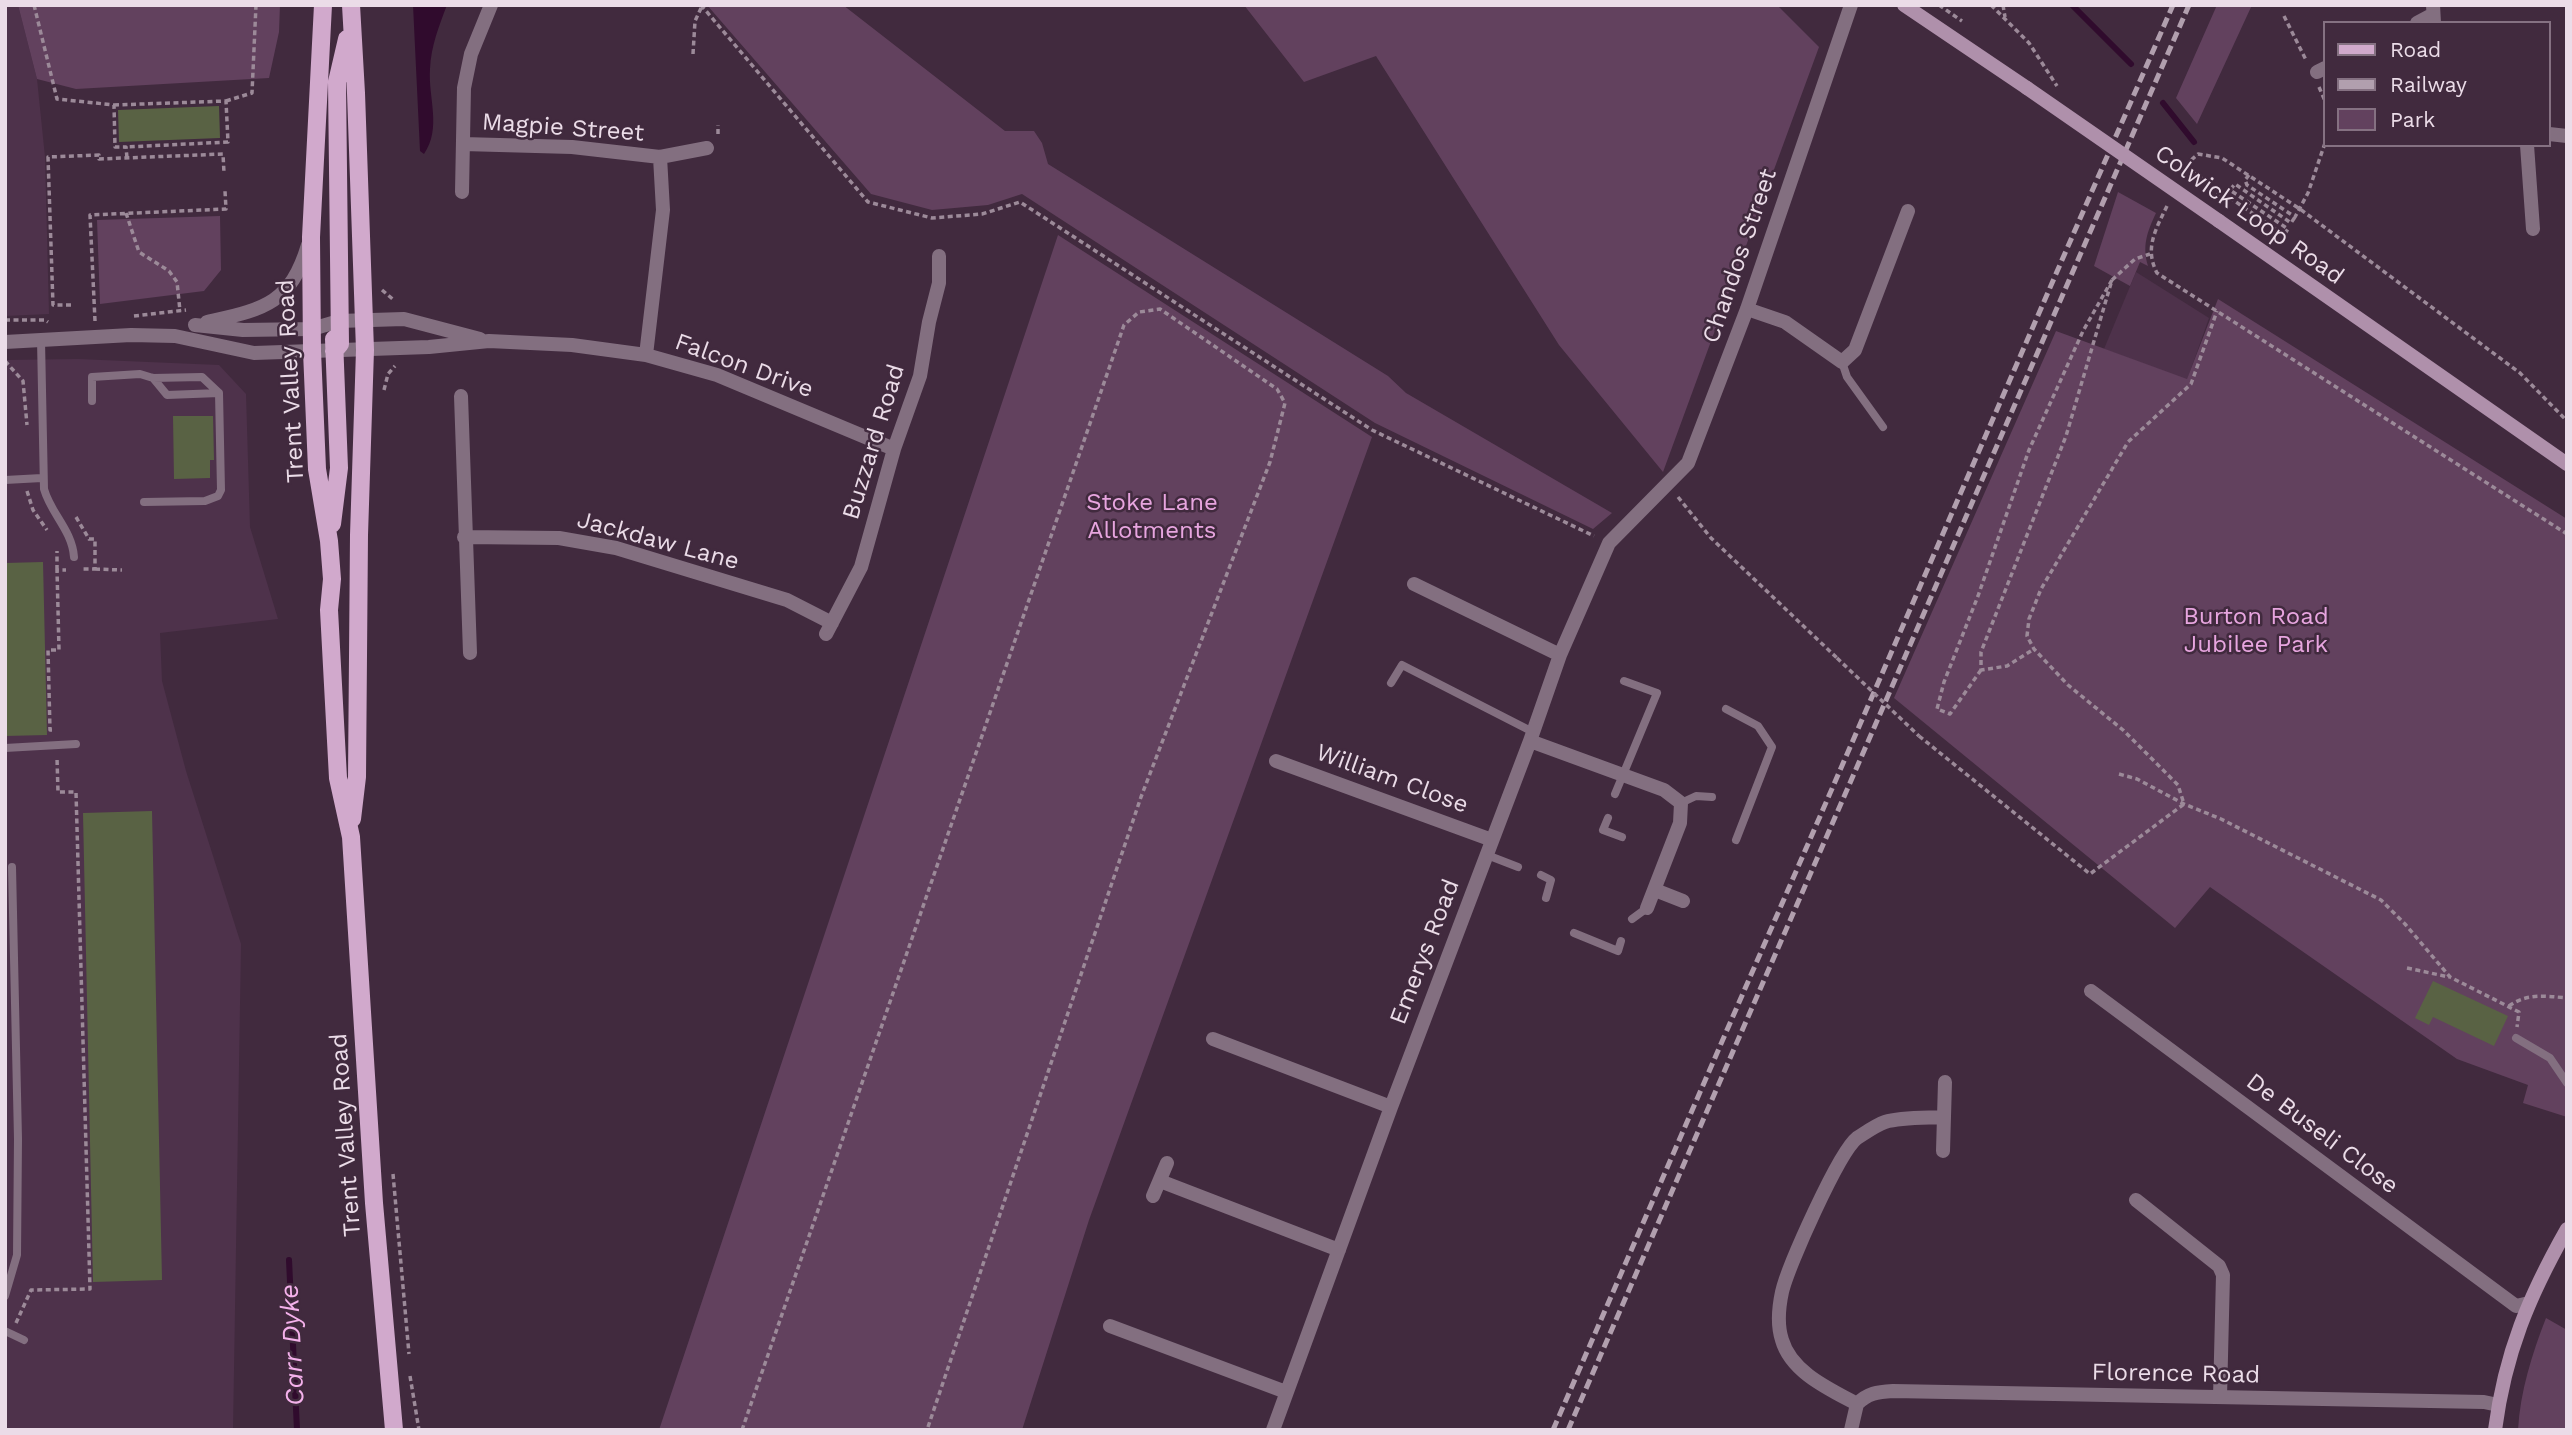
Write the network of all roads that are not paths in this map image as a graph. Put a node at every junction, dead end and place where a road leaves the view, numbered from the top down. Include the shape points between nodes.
1 (323, 5) edge
2 (491, 5) edge
3 (1851, 5) edge
4 (1904, 5) edge
5 (351, 12) edge
6 (463, 145) junction
7 (2526, 147) edge
8 (707, 148) dead end
9 (660, 158) junction
10 (462, 192) dead end
11 (1908, 211) dead end
12 (2533, 229) dead end
13 (311, 237) junction
14 (939, 256) dead end
15 (1747, 309) junction
16 (363, 320) junction
17 (339, 321) junction
18 (195, 325) junction
19 (312, 329) junction
20 (175, 336) junction
21 (41, 340) junction
22 (489, 341) junction
23 (5, 342) edge
24 (365, 350) junction
25 (312, 351) junction
26 (334, 351) junction
27 (646, 355) junction
28 (1842, 362) junction
29 (153, 378) junction
30 (219, 393) junction
31 (461, 396) dead end
32 (92, 401) dead end
33 (1883, 427) dead end
34 (894, 449) junction
35 (2567, 464) edge
36 (42, 478) junction
37 (10, 479) edge
38 (144, 502) dead end
39 (1647, 506) joint
40 (464, 537) junction
41 (329, 541) junction
42 (74, 557) dead end
43 (1414, 584) dead end
44 (829, 628) joint
45 (470, 653) dead end
46 (1560, 655) junction
47 (1625, 681) dead end
48 (1391, 683) dead end
49 (1726, 709) dead end
50 (1532, 736) junction
51 (76, 744) dead end
52 (5, 748) edge
53 (1276, 761) dead end
54 (1624, 775) junction
55 (1615, 794) dead end
56 (1712, 797) dead end
57 (1681, 803) junction
58 (1608, 817) dead end
59 (351, 836) junction
60 (1622, 837) dead end
61 (1492, 840) junction
62 (1736, 840) dead end
63 (1487, 855) junction
64 (12, 867) dead end
65 (1518, 867) dead end
66 (1541, 875) dead end
67 (1655, 890) junction
68 (1546, 898) dead end
69 (1683, 901) dead end
70 (1647, 908) joint
71 (1632, 919) dead end
72 (1574, 933) dead end
73 (1621, 941) dead end
74 (2091, 991) dead end
75 (2516, 1038) dead end
76 (1213, 1039) dead end
77 (1945, 1082) dead end
78 (2567, 1083) edge
79 (1391, 1107) junction
80 (1944, 1117) junction
81 (1943, 1151) dead end
82 (1167, 1163) dead end
83 (1160, 1181) junction
84 (1153, 1196) dead end
85 (2136, 1200) dead end
86 (2567, 1229) edge
87 (1339, 1250) junction
88 (5, 1296) edge
89 (2529, 1303) junction
90 (1110, 1326) dead end
91 (8, 1333) edge
92 (24, 1339) dead end
93 (1286, 1392) junction
94 (2220, 1397) junction
95 (1857, 1404) junction
96 (2498, 1405) junction
97 (394, 1430) edge
98 (1273, 1430) edge
99 (1851, 1430) edge
100 (2495, 1430) edge

1 - 13 main road, Trent Valley Road
2 - 6 street, Magpie Street via 471,54 464,88
3 - 15 street, Chandos Street
4 - 35 main road, Colwick Loop Road, bridge
5 - 16 main road, Trent Valley Road
5 - 17 main road via 337,82
6 - 9 street, Magpie Street via 572,147
6 - 10 street, Magpie Street
7 - 12 street
8 - 9 street, Magpie Street
9 - 27 street, Magpie Street via 663,210
11 - 28 street via 1855,350
13 - 18 street via 288,289 259,308
13 - 19 main road, Trent Valley Road
14 - 34 street, Buzzard Road via 936,301 920,376
15 - 28 street via 1785,322
15 - 39 street, Chandos Street via 1688,463
16 - 17 street, Falcon Drive
16 - 22 street, Falcon Drive via 404,319
16 - 24 main road, Trent Valley Road
17 - 19 street, Falcon Drive
17 - 26 main road via 334,327
18 - 19 street, Falcon Drive
18 - 20 street
19 - 25 main road, Trent Valley Road
20 - 21 street, Falcon Drive
20 - 25 street, Falcon Drive via 254,353
21 - 23 street, Falcon Drive
21 - 36 lane
22 - 24 street, Falcon Drive
22 - 27 street, Falcon Drive
24 - 26 street, Falcon Drive
24 - 59 main road, Trent Valley Road via 357,777
25 - 26 street, Falcon Drive
25 - 41 main road, Trent Valley Road via 317,470
26 - 41 main road via 339,468
27 - 34 street, Falcon Drive via 728,380
28 - 33 lane via 1847,377
29 - 30 lane via 202,377
29 - 30 lane via 167,395
29 - 32 lane via 140,374 92,377
30 - 38 lane via 218,496 205,501
31 - 40 street
34 - 44 street, Buzzard Road via 861,567
36 - 37 lane
36 - 42 lane via 49,505 69,535
39 - 46 street, Emerys Road via 1609,543
40 - 44 street, Jackdaw Lane via 559,538 617,548 787,600
40 - 45 street
41 - 59 main road, Trent Valley Road via 338,778
43 - 46 street
46 - 50 street, Emerys Road
47 - 54 lane via 1657,693
48 - 50 lane via 1402,665
49 - 62 lane via 1758,726 1772,747 1744,807
50 - 54 street
50 - 61 street, Emerys Road
51 - 52 lane
53 - 61 street, William Close
54 - 55 lane
54 - 57 street via 1664,790
56 - 57 lane via 1696,796
57 - 67 street via 1680,823
58 - 60 lane via 1603,830
59 - 97 main road, Trent Valley Road via 374,1203
61 - 63 street, Emerys Road
63 - 65 lane
63 - 79 street, Emerys Road
64 - 88 lane via 17,1255
66 - 68 lane via 1551,880
67 - 69 street
67 - 70 street
70 - 71 lane
72 - 73 lane via 1618,951
74 - 89 street, De Buseli Close via 2516,1306
75 - 78 lane via 2550,1058
76 - 79 street
77 - 80 street
79 - 87 street, Emerys Road
80 - 81 street
80 - 95 street via 1885,1122 1854,1140 1801,1239 1783,1290 1782,1340 1793,1362
82 - 83 street
83 - 84 street
83 - 87 street
85 - 94 street via 2219,1266 2223,1275
86 - 89 main road
87 - 93 street, Emerys Road
89 - 96 main road via 2506,1365
90 - 93 street
91 - 92 lane
93 - 98 street, Emerys Road
94 - 95 street, Florence Road via 1892,1391 1875,1392
94 - 96 street, Florence Road
95 - 99 street
96 - 100 main road

